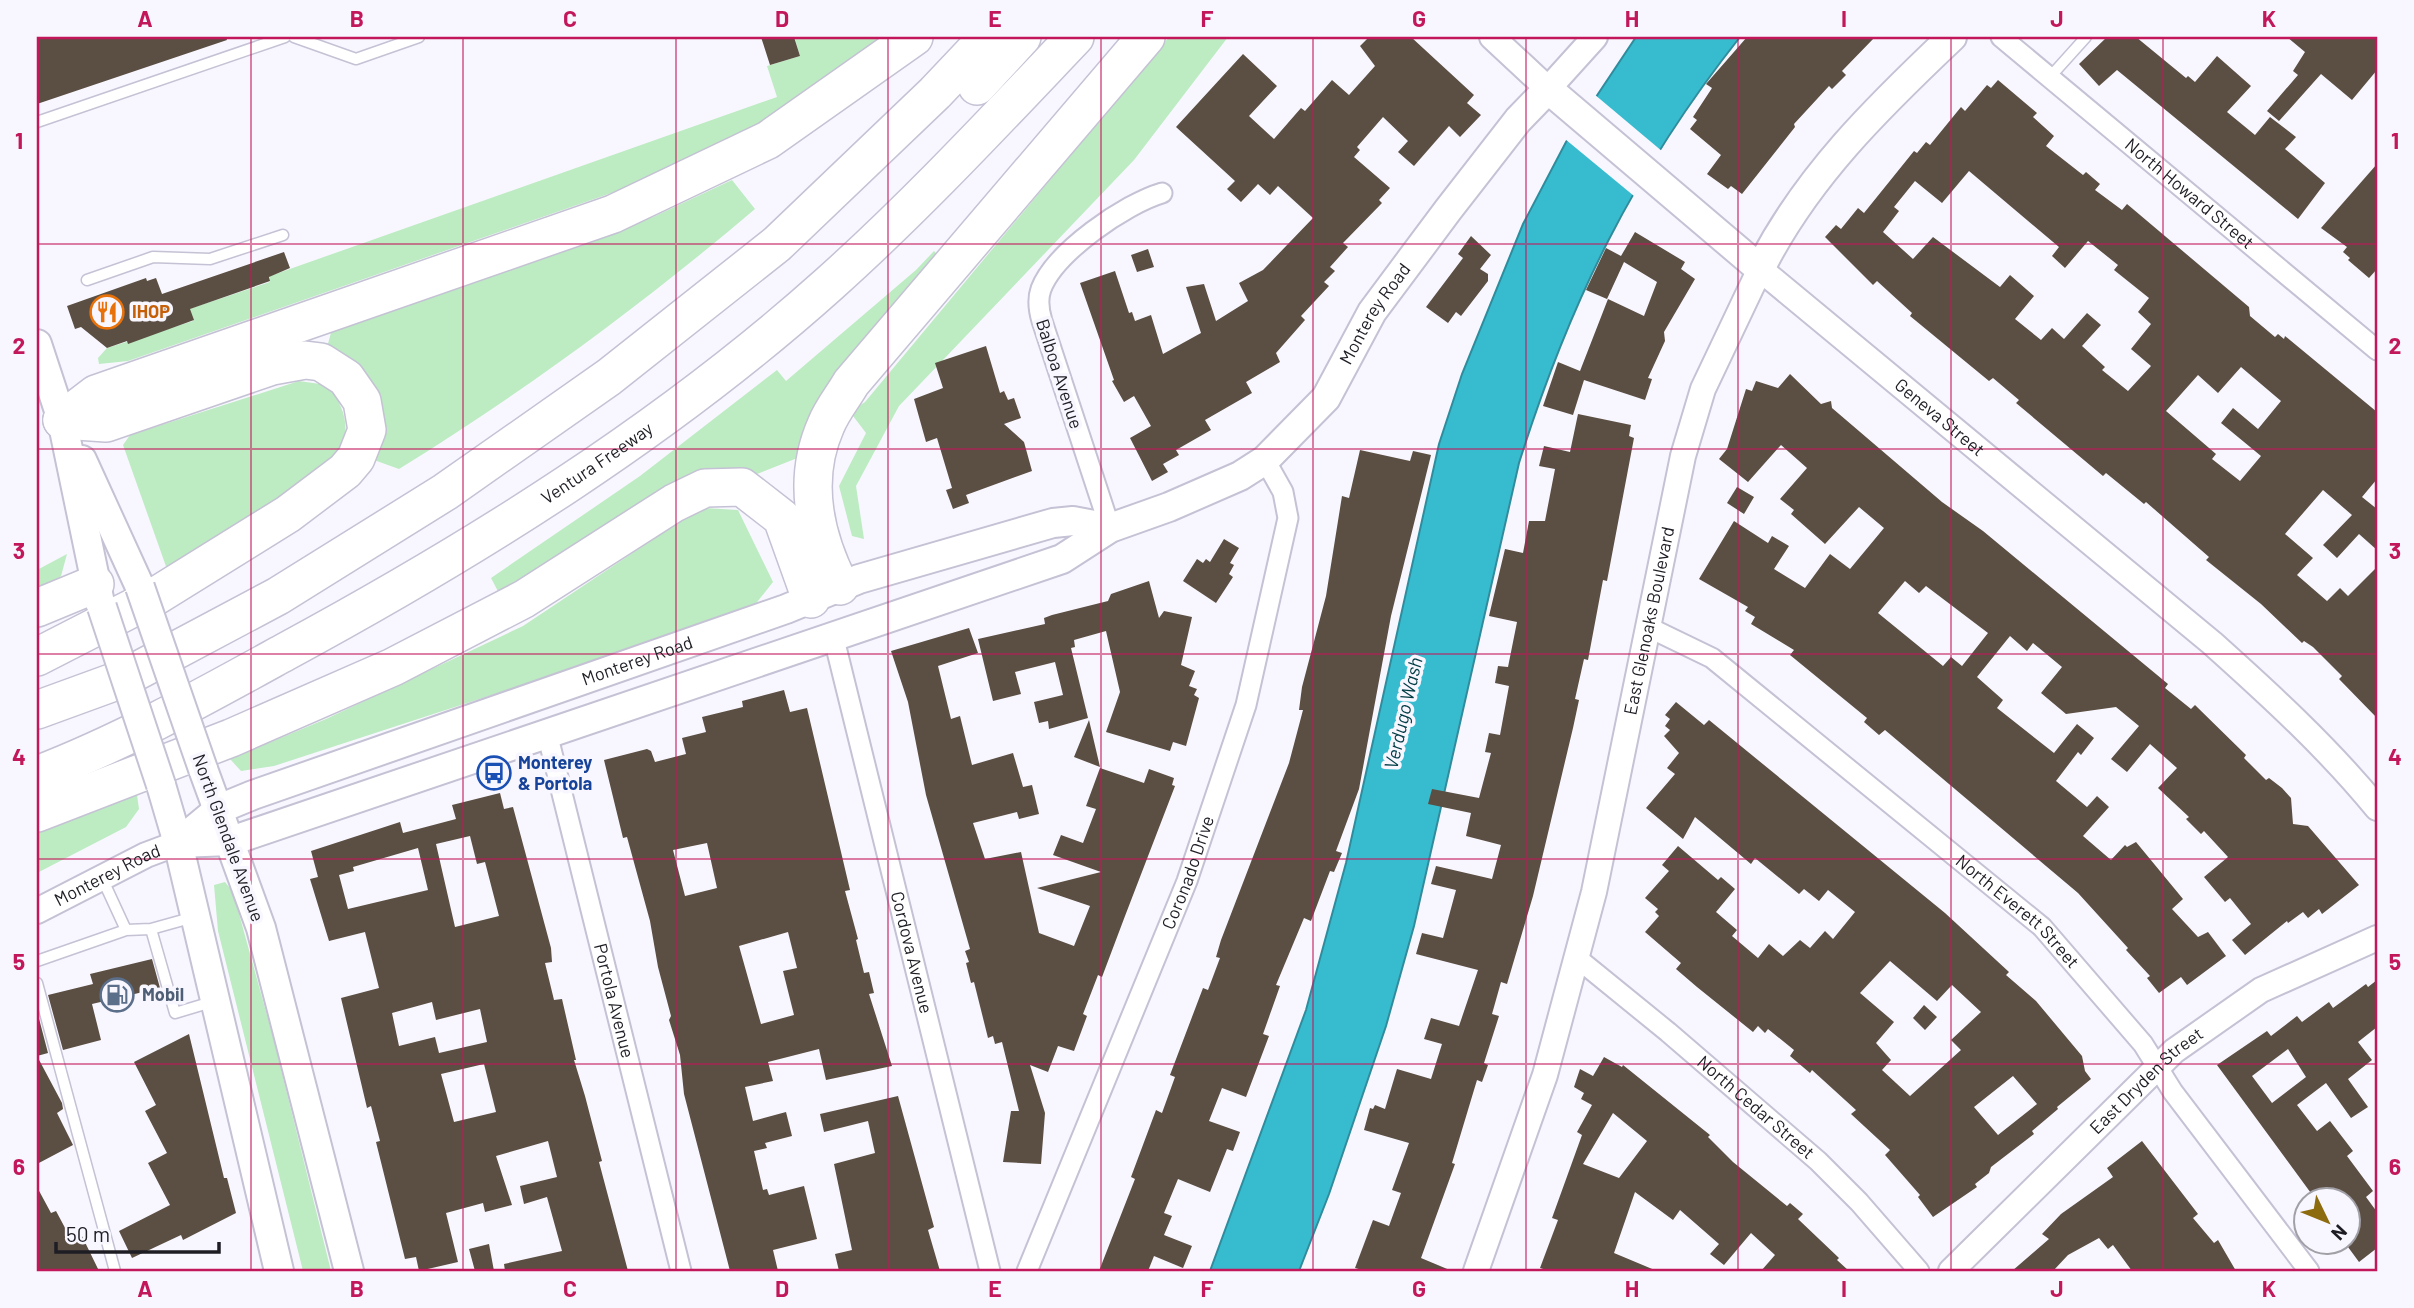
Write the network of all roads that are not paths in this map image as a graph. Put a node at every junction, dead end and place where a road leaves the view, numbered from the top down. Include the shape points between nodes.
1 (285, 37) edge
2 (294, 37) edge
3 (419, 37) edge
4 (914, 37) edge
5 (988, 37) edge
6 (1023, 37) edge
7 (1044, 37) edge
8 (1075, 37) edge
9 (1146, 37) edge
10 (1492, 37) edge
11 (1595, 37) edge
12 (1952, 37) edge
13 (2001, 37) edge
14 (2086, 37) edge
15 (2050, 78) junction
16 (1548, 89) junction
17 (37, 122) edge
18 (901, 126) junction
19 (937, 178) junction
20 (1162, 193) dead end
21 (283, 235) dead end
22 (1760, 269) junction
23 (87, 280) dead end
24 (37, 344) edge
25 (2377, 350) edge
26 (62, 420) junction
27 (1265, 460) junction
28 (1110, 528) junction
29 (826, 593) junction
30 (98, 595) junction
31 (37, 608) edge
32 (1650, 628) junction
33 (833, 635) junction
34 (37, 657) edge
35 (37, 709) edge
36 (547, 733) junction
37 (37, 775) edge
38 (2377, 808) edge
39 (219, 809) junction
40 (37, 813) edge
41 (231, 841) junction
42 (178, 842) junction
43 (102, 878) junction
44 (37, 911) edge
45 (195, 916) junction
46 (151, 929) junction
47 (126, 930) junction
48 (2377, 938) edge
49 (1577, 958) junction
50 (37, 961) edge
51 (37, 983) edge
52 (215, 1001) junction
53 (2157, 1065) junction
54 (115, 1271) edge
55 (279, 1271) edge
56 (349, 1271) edge
57 (681, 1271) edge
58 (990, 1271) edge
59 (1027, 1271) edge
60 (1476, 1271) edge
61 (1919, 1271) edge
62 (1951, 1271) edge
63 (2309, 1271) edge

1 - 17 lane
2 - 3 lane via 356,60
4 - 26 highway via 768,140 613,214 96,394
5 - 18 highway
6 - 18 highway via 950,112
7 - 19 highway via 961,123
8 - 19 highway, Ventura Freeway
9 - 29 highway via 851,383 825,425 811,485
10 - 16 street, Geneva Street
11 - 16 street, Monterey Road
12 - 22 main road, East Glenoaks Boulevard via 1833,158 1792,211
13 - 15 street, North Howard Street
14 - 15 lane
15 - 25 street, North Howard Street
16 - 22 main road, Geneva Street
16 - 27 main road, Monterey Road via 1518,120 1372,312 1326,398
18 - 35 highway via 777,244 609,377 445,492 278,596 122,679
19 - 37 highway, Ventura Freeway via 829,284 709,383 599,463 322,633 188,705
20 - 28 street, Balboa Avenue via 1129,206 1096,230 1056,267 1040,292 1042,321
21 - 23 lane via 210,259 153,257
22 - 32 street, East Glenoaks Boulevard via 1700,400 1683,456
22 - 38 street, Geneva Street via 2221,651 2268,693
24 - 26 main road, North Glendale Avenue
26 - 30 main road, North Glendale Avenue
26 - 34 highway via 106,423 272,366 305,360 321,362 346,378 362,401 367,430 363,445 345,471 288,514 156,596
26 - 39 main road, North Glendale Avenue, bridge via 140,587
27 - 28 main road, Monterey Road via 1182,502
27 - 59 street, Coronado Drive via 1283,492 1288,518 1245,705 1187,881
28 - 29 main road, Monterey Road via 1053,523
28 - 33 main road, Monterey Road via 1062,559
29 - 33 main road
29 - 39 main road, Monterey Road
29 - 40 highway via 782,518 742,487 705,488 524,599 393,667 231,738
30 - 31 highway
30 - 42 main road, North Glendale Avenue, bridge
32 - 49 street, East Glenoaks Boulevard
32 - 53 street, North Everett Street via 1712,658 2042,927
33 - 36 main road, Monterey Road
33 - 58 street, Cordova Avenue
36 - 41 main road, Monterey Road
36 - 57 street, Portola Avenue
39 - 41 main road, North Glendale Avenue
39 - 42 main road, Monterey Road
41 - 42 main road, Monterey Road
41 - 56 main road, North Glendale Avenue via 261,928
42 - 43 street, Monterey Road
42 - 45 main road, North Glendale Avenue
43 - 44 street, Monterey Road
43 - 47 lane
45 - 46 lane
45 - 52 main road, North Glendale Avenue
46 - 47 lane
46 - 52 lane via 176,1013
47 - 50 lane
48 - 53 street, East Dryden Street via 2261,990
49 - 60 street, East Glenoaks Boulevard via 1545,1075
49 - 61 street, North Cedar Street via 1818,1161
51 - 54 lane
52 - 55 main road, North Glendale Avenue
53 - 62 street, East Dryden Street
53 - 63 street, North Everett Street

